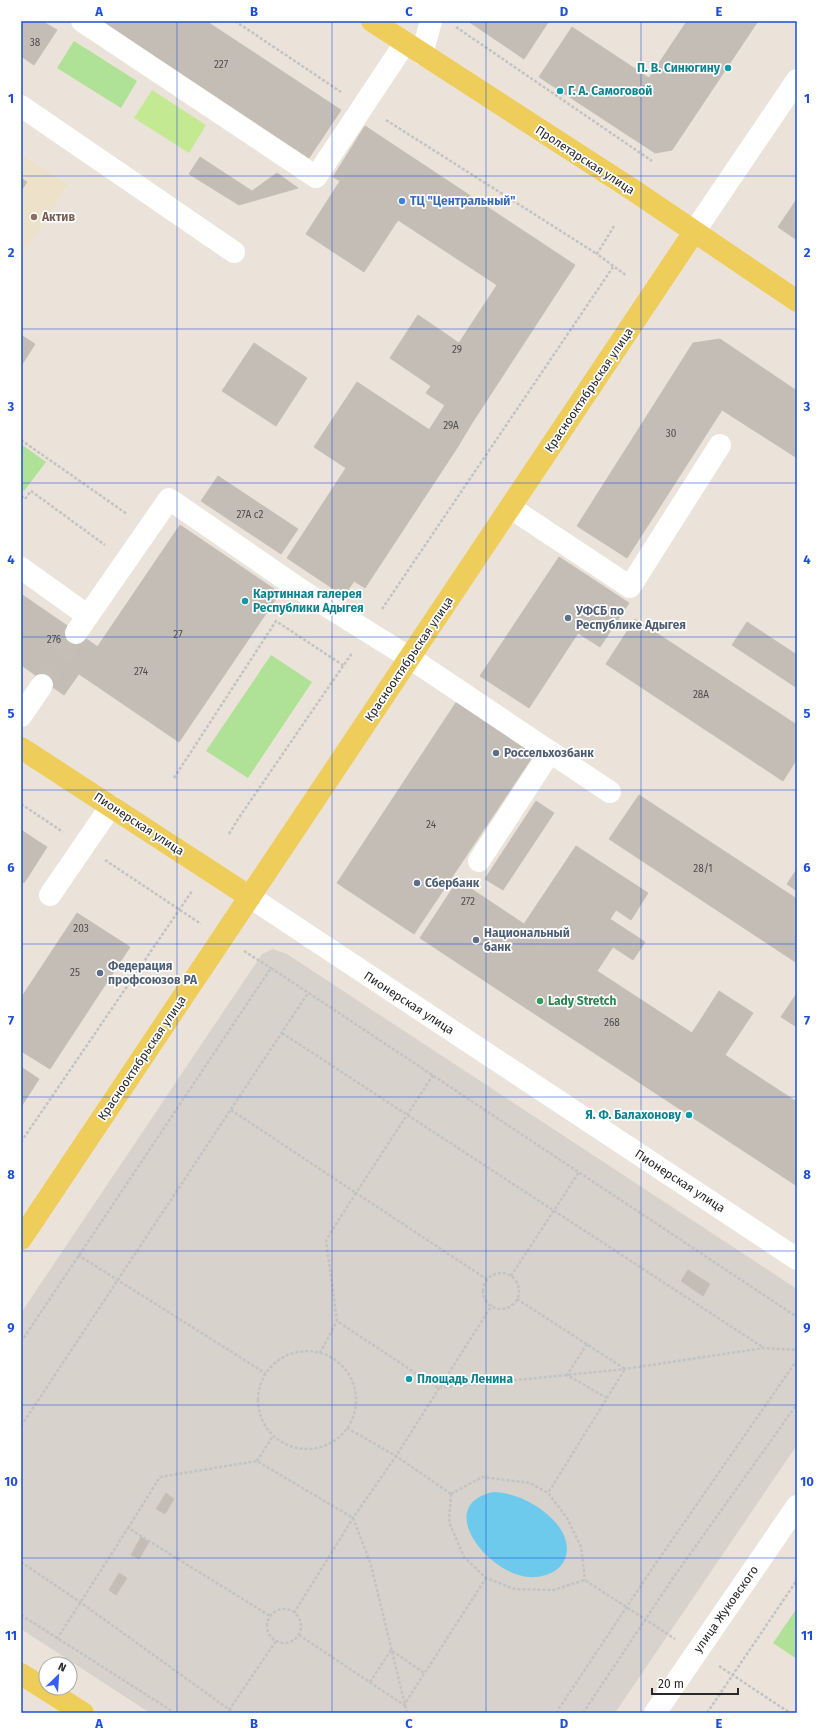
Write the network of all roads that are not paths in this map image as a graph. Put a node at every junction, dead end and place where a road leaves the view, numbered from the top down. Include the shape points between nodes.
1 (82, 21) edge
2 (372, 21) edge
3 (430, 21) edge
4 (414, 49) junction
5 (797, 80) edge
6 (21, 106) edge
7 (694, 232) junction
8 (234, 252) dead end
9 (797, 301) edge
10 (720, 445) dead end
11 (511, 508) junction
12 (21, 568) edge
13 (410, 658) junction
14 (42, 685) tunnel mouth
15 (21, 716) edge
16 (21, 748) edge
17 (550, 752) junction
18 (610, 792) dead end
19 (111, 806) junction
20 (479, 861) dead end
21 (50, 895) dead end
22 (250, 897) junction
23 (21, 1239) edge
24 (797, 1259) edge
25 (797, 1506) edge
26 (21, 1674) edge
27 (82, 1713) edge
28 (655, 1713) edge

1 - 4 street via 316,177 363,106
2 - 4 main road, Пролетарская улица
3 - 4 street
4 - 7 main road, Пролетарская улица
5 - 7 street, Краснооктябрьская улица
6 - 8 street
7 - 9 main road, Пролетарская улица
7 - 11 main road, Краснооктябрьская улица
10 - 11 street via 630,586
11 - 13 main road, Краснооктябрьская улица
12 - 13 street via 82,624 170,499 301,590
13 - 17 street
13 - 22 main road, Краснооктябрьская улица
14 - 15 street
16 - 19 main road, Пионерская улица
17 - 18 street
17 - 20 street
19 - 21 street
19 - 22 main road, Пионерская улица
22 - 23 main road, Краснооктябрьская улица
22 - 24 street, Пионерская улица
25 - 28 street, улица Жуковского
26 - 27 main road

